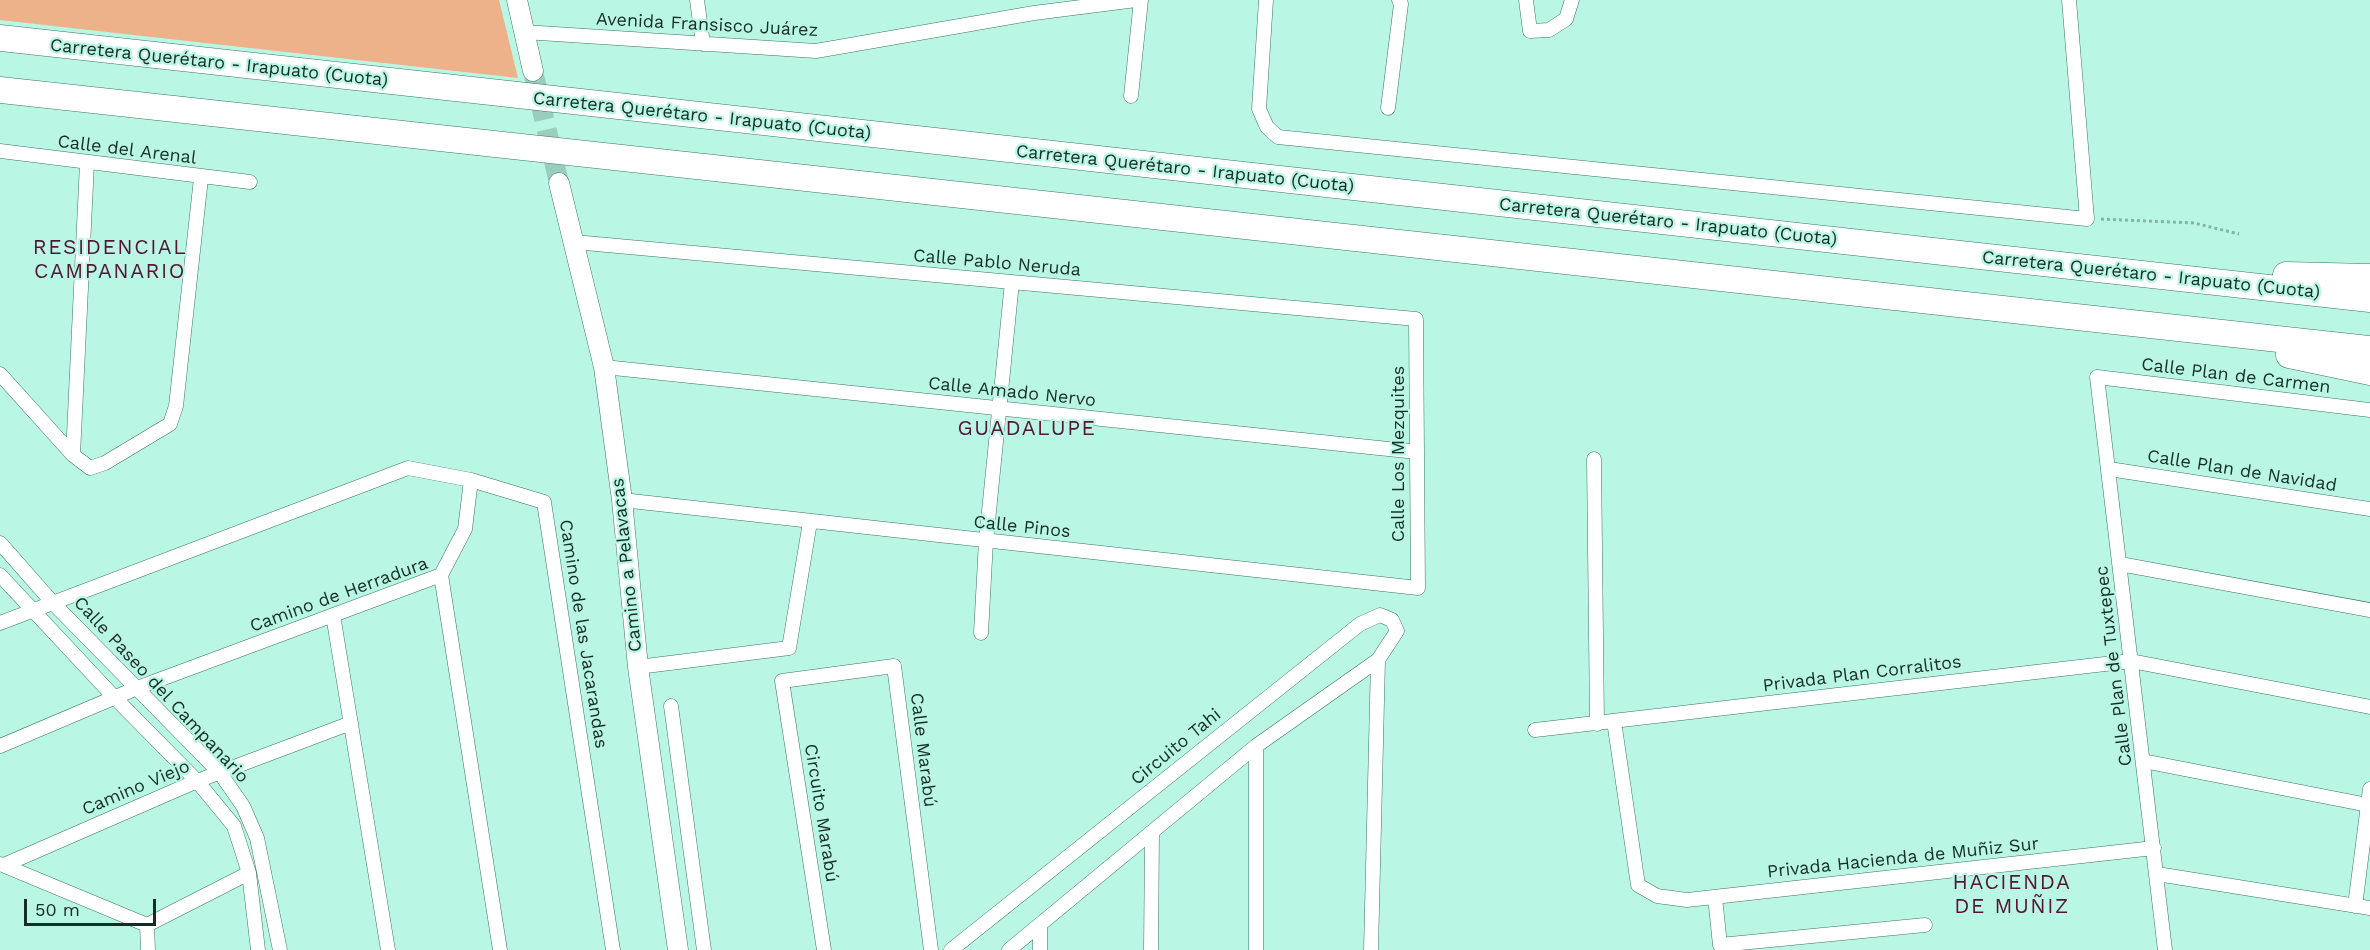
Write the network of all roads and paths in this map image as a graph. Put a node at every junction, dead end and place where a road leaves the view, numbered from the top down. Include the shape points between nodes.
1 (517, 0) edge
2 (697, 0) edge
3 (1136, 0) edge
4 (1141, 0) edge
5 (1266, 0) edge
6 (1399, 0) edge
7 (1526, 0) edge
8 (1572, 0) edge
9 (2069, 0) edge
10 (1033, 7) edge
11 (524, 33) junction
12 (0, 38) edge
13 (703, 44) junction
14 (532, 71) tunnel mouth
15 (0, 90) edge
16 (1131, 96) dead end
17 (1388, 108) dead end
18 (0, 151) edge
19 (87, 163) junction
20 (201, 177) junction
21 (250, 182) dead end
22 (559, 183) tunnel mouth
23 (2087, 219) junction
24 (2239, 234) dead end
25 (574, 242) junction
26 (2130, 273) junction
27 (2370, 277) edge
28 (1012, 282) junction
29 (2370, 299) edge
30 (1416, 319) joint
31 (2127, 322) junction
32 (2370, 349) edge
33 (604, 367) junction
34 (2370, 372) edge
35 (0, 374) edge
36 (2097, 377) joint
37 (1000, 408) junction
38 (2370, 410) edge
39 (1417, 452) junction
40 (73, 455) junction
41 (1594, 459) dead end
42 (2109, 469) junction
43 (471, 480) junction
44 (621, 500) junction
45 (2370, 509) edge
46 (810, 522) junction
47 (986, 541) junction
48 (0, 543) edge
49 (2120, 564) junction
50 (441, 574) junction
51 (0, 575) edge
52 (1418, 588) joint
53 (53, 603) junction
54 (35, 610) junction
55 (2370, 610) edge
56 (333, 615) junction
57 (0, 623) edge
58 (981, 633) dead end
59 (1378, 660) junction
60 (2132, 661) junction
61 (638, 667) junction
62 (782, 681) joint
63 (137, 688) junction
64 (114, 697) junction
65 (671, 706) dead end
66 (2370, 707) edge
67 (1614, 721) junction
68 (351, 723) junction
69 (1597, 724) junction
70 (1535, 730) dead end
71 (0, 746) edge
72 (1256, 746) junction
73 (2143, 761) junction
74 (220, 773) junction
75 (197, 781) junction
76 (2370, 789) edge
77 (2368, 805) junction
78 (1152, 834) junction
79 (2154, 848) junction
80 (2, 865) edge
81 (249, 873) junction
82 (2157, 874) junction
83 (1715, 897) junction
84 (2355, 906) junction
85 (2370, 908) edge
86 (147, 925) junction
87 (1925, 925) dead end
88 (1040, 926) junction
89 (148, 950) edge
90 (258, 950) edge
91 (280, 950) edge
92 (388, 950) edge
93 (500, 950) edge
94 (613, 950) edge
95 (678, 950) edge
96 (704, 950) edge
97 (825, 950) edge
98 (931, 950) edge
99 (951, 950) edge
100 (1009, 950) edge
101 (1040, 950) edge
102 (1151, 950) edge
103 (1256, 950) edge
104 (1371, 950) edge
105 (2165, 950) edge

1 - 11 street
2 - 13 street
3 - 10 street, Avenida Fransisco Juárez
4 - 16 street
5 - 23 street via 1259,109 1267,127 1278,136
6 - 17 street
7 - 8 street via 1530,31 1550,30 1566,19
9 - 23 street
10 - 13 street, Avenida Fransisco Juárez via 816,51
11 - 13 street, Avenida Fransisco Juárez
11 - 14 street
12 - 26 highway, Carretera Querétaro - Irapuato (Cuota)
15 - 31 highway
18 - 19 street, Calle del Arenal
19 - 20 street, Calle del Arenal
19 - 40 street
20 - 21 street, Calle del Arenal
20 - 40 street via 176,406 170,424 105,464 90,468
22 - 25 street, Camino a Pelavacas
23 - 24 path via 2194,224
25 - 28 street, Calle Pablo Neruda
25 - 33 street, Camino a Pelavacas
26 - 27 highway
26 - 29 highway, Carretera Querétaro - Irapuato (Cuota)
28 - 30 street, Calle Pablo Neruda
28 - 37 street
30 - 39 street, Calle Los Mezquites
31 - 32 highway
31 - 34 highway
33 - 37 street, Calle Amado Nervo
33 - 44 street, Camino a Pelavacas
35 - 40 street
36 - 38 street, Calle Plan de Carmen
36 - 42 street, Calle Plan de Tuxtepec
37 - 39 street, Calle Amado Nervo
37 - 47 street
39 - 52 street, Calle Los Mezquites
41 - 69 street
42 - 45 street, Calle Plan de Navidad
42 - 49 street, Calle Plan de Tuxtepec
43 - 50 street via 465,529
43 - 53 street, Camino de las Jacarandas via 408,468
43 - 94 street, Camino de las Jacarandas via 544,502
44 - 46 street, Calle Pinos
44 - 61 street, Camino a Pelavacas
46 - 47 street, Calle Pinos
46 - 61 street via 789,648
47 - 52 street, Calle Pinos
47 - 58 street
48 - 53 street, Calle Paseo del Campanario
49 - 55 street
49 - 60 street, Calle Plan de Tuxtepec
50 - 56 street, Camino de Herradura
50 - 93 street, Camino de Herradura
51 - 54 street, Calle Paseo del Campanario
53 - 54 street, Camino de las Jacarandas
53 - 63 street, Calle Paseo del Campanario
54 - 57 street, Camino de las Jacarandas
54 - 64 street, Calle Paseo del Campanario
56 - 63 street, Camino de Herradura
56 - 68 street
59 - 72 street, Circuito Tahi
59 - 99 street, Circuito Tahi via 1397,631 1392,620 1380,615 1360,624
59 - 104 street
60 - 66 street, Privada Plan Corralitos
60 - 67 street, Privada Plan Corralitos
60 - 73 street, Calle Plan de Tuxtepec
61 - 95 street, Camino a Pelavacas
62 - 97 street, Circuito Marabú
62 - 98 street, Calle Marabú via 894,666
63 - 64 street, Camino de Herradura
63 - 74 street, Calle Paseo del Campanario
64 - 71 street, Camino de Herradura
64 - 75 street, Calle Paseo del Campanario
65 - 96 street
67 - 69 street, Privada Plan Corralitos
67 - 83 street, Privada Hacienda de Muñiz Sur via 1638,885 1657,896 1687,900
68 - 74 street, Camino Viejo
68 - 92 street
69 - 70 street, Privada Plan Corralitos
72 - 78 street, Circuito Tahi
72 - 103 street
73 - 77 street
73 - 79 street, Calle Plan de Tuxtepec
74 - 75 street, Camino Viejo
74 - 91 street, Calle Paseo del Campanario via 243,806 257,838
75 - 80 street, Camino Viejo
75 - 81 street, Calle Paseo del Campanario via 234,826
76 - 77 street
77 - 84 street
78 - 88 street, Circuito Tahi
78 - 102 street
79 - 82 street, Calle Plan de Tuxtepec
79 - 83 street, Privada Hacienda de Muñiz Sur
80 - 86 street
81 - 86 street
81 - 90 street, Calle Paseo del Campanario
82 - 84 street
82 - 105 street, Calle Plan de Tuxtepec
83 - 87 street via 1720,945
84 - 85 street
86 - 89 street
88 - 100 street, Circuito Tahi
88 - 101 street

